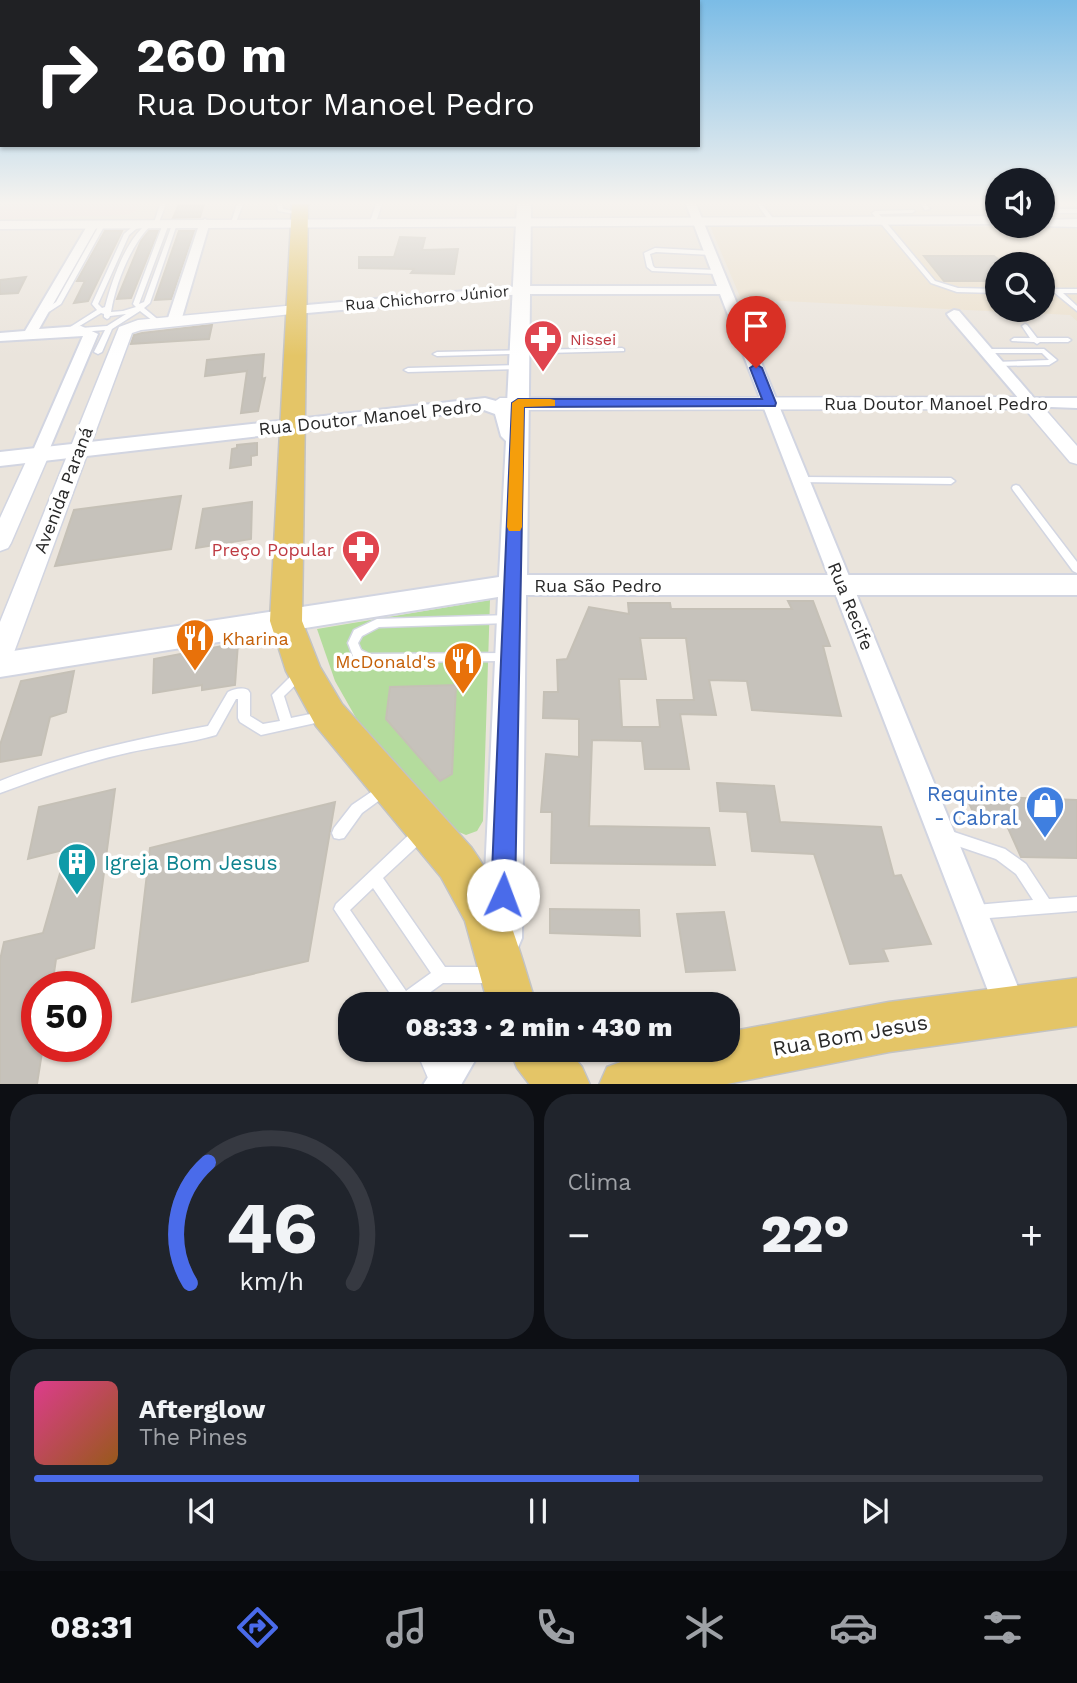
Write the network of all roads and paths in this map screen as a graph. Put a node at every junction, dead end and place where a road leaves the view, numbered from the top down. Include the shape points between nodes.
1 (79, 255) edge
2 (118, 255) edge
3 (129, 255) edge
4 (155, 255) edge
5 (156, 255) edge
6 (192, 255) edge
7 (298, 255) edge
8 (523, 255) edge
9 (647, 255) edge
10 (711, 255) edge
11 (910, 255) edge
12 (718, 272) junction
13 (521, 290) junction
14 (725, 290) junction
15 (985, 291) edge
16 (1077, 291) edge
17 (1058, 292) joint
18 (141, 304) junction
19 (1077, 309) edge
20 (296, 310) junction
21 (105, 311) junction
22 (954, 314) dead end
23 (166, 322) junction
24 (1025, 327) dead end
25 (73, 331) junction
26 (120, 331) junction
27 (30, 334) junction
28 (0, 337) edge
29 (1014, 340) dead end
30 (1035, 340) junction
31 (1068, 340) dead end
32 (622, 350) dead end
33 (986, 351) junction
34 (1044, 351) junction
35 (437, 354) dead end
36 (519, 359) junction
37 (997, 365) junction
38 (408, 370) dead end
39 (518, 403) junction
40 (770, 403) junction
41 (1030, 403) junction
42 (1077, 403) edge
43 (485, 404) junction
44 (290, 426) junction
45 (78, 450) junction
46 (39, 455) junction
47 (516, 456) junction
48 (1077, 458) edge
49 (0, 459) edge
50 (800, 480) junction
51 (951, 481) dead end
52 (1016, 488) dead end
53 (0, 543) edge
54 (1077, 569) edge
55 (513, 585) junction
56 (842, 585) junction
57 (1077, 585) edge
58 (512, 619) junction
59 (286, 621) junction
60 (0, 655) edge
61 (510, 657) junction
62 (0, 665) edge
63 (304, 671) junction
64 (328, 715) junction
65 (287, 725) junction
66 (389, 786) junction
67 (0, 788) edge
68 (427, 828) junction
69 (339, 833) dead end
70 (941, 833) junction
71 (374, 877) junction
72 (1077, 904) edge
73 (1046, 907) junction
74 (973, 913) junction
75 (442, 975) junction
76 (399, 992) edge
77 (419, 992) edge
78 (491, 992) edge
79 (500, 992) edge
80 (500, 992) edge
81 (1077, 1002) edge
82 (1011, 1009) junction
83 (430, 1062) edge
84 (456, 1062) edge
85 (545, 1062) edge
86 (440, 1084) edge
87 (564, 1084) edge
88 (625, 1084) edge

1 - 27 street
2 - 21 lane via 95,304
3 - 21 lane
4 - 18 lane
5 - 18 lane
6 - 23 street
7 - 20 main road
8 - 13 main road
9 - 12 lane via 654,270
10 - 12 street, Rua Recife
11 - 15 lane via 933,282 957,290
12 - 14 street, Rua Recife
13 - 14 street, Rua Chichorro Júnior
13 - 20 street, Rua Chichorro Júnior
13 - 36 main road
14 - 40 street, Rua Recife
16 - 17 lane
17 - 19 lane
18 - 21 lane via 122,313
18 - 23 lane
18 - 26 lane
20 - 23 street, Rua Chichorro Júnior
20 - 44 main road
21 - 25 lane
21 - 26 lane
22 - 33 street
23 - 26 street, Rua Chichorro Júnior
24 - 30 lane
25 - 26 lane, Rua Chichorro Júnior
25 - 27 street, Rua Chichorro Júnior
25 - 46 street, Avenida Paraná via 90,332 91,337
26 - 26 lane via 99,352
26 - 45 street, Avenida Paraná
27 - 28 street, Rua Chichorro Júnior
29 - 30 lane
30 - 31 lane
30 - 34 lane
32 - 36 lane
33 - 34 lane
33 - 37 street
34 - 37 lane via 1052,362
35 - 36 lane
36 - 38 lane
36 - 39 main road
37 - 41 street
39 - 40 street, Rua Doutor Manoel Pedro
39 - 43 street, Rua Doutor Manoel Pedro
39 - 47 main road
40 - 41 street, Rua Doutor Manoel Pedro
40 - 50 street, Rua Recife
41 - 42 street, Rua Doutor Manoel Pedro
41 - 48 street
43 - 44 main road, Rua Doutor Manoel Pedro
43 - 47 main road via 501,407 508,414
44 - 45 main road, Rua Doutor Manoel Pedro
44 - 59 main road
45 - 46 main road, Rua Doutor Manoel Pedro
45 - 60 street, Avenida Paraná
46 - 49 main road, Rua Doutor Manoel Pedro
46 - 53 street, Avenida Paraná
47 - 55 main road
50 - 51 lane
50 - 56 street, Rua Recife
52 - 54 lane
55 - 56 main road, Rua São Pedro
55 - 58 main road
55 - 59 main road, Rua São Pedro
56 - 57 main road, Rua São Pedro
56 - 70 street, Rua Recife
58 - 61 main road
58 - 61 lane via 377,623 363,628 353,643 357,653 368,658
59 - 62 main road, Rua São Pedro
59 - 63 main road
61 - 79 main road
63 - 64 main road
63 - 65 lane via 278,695
64 - 65 lane
64 - 66 main road
65 - 67 lane via 261,730 244,718 244,693 232,695 212,731 132,745 44,768
66 - 68 main road
66 - 69 lane via 357,809
68 - 71 lane
68 - 80 main road via 456,862 482,905 492,932
70 - 73 lane via 1000,854 1021,869
70 - 74 street, Rua Recife
71 - 75 lane
71 - 76 lane via 341,909
72 - 73 lane
73 - 74 lane
74 - 82 street, Rua Recife
75 - 77 lane
75 - 78 lane
81 - 82 main road, Rua Bom Jesus
82 - 88 main road, Rua Bom Jesus via 824,1038 695,1064
83 - 86 lane
84 - 86 street
85 - 87 main road

